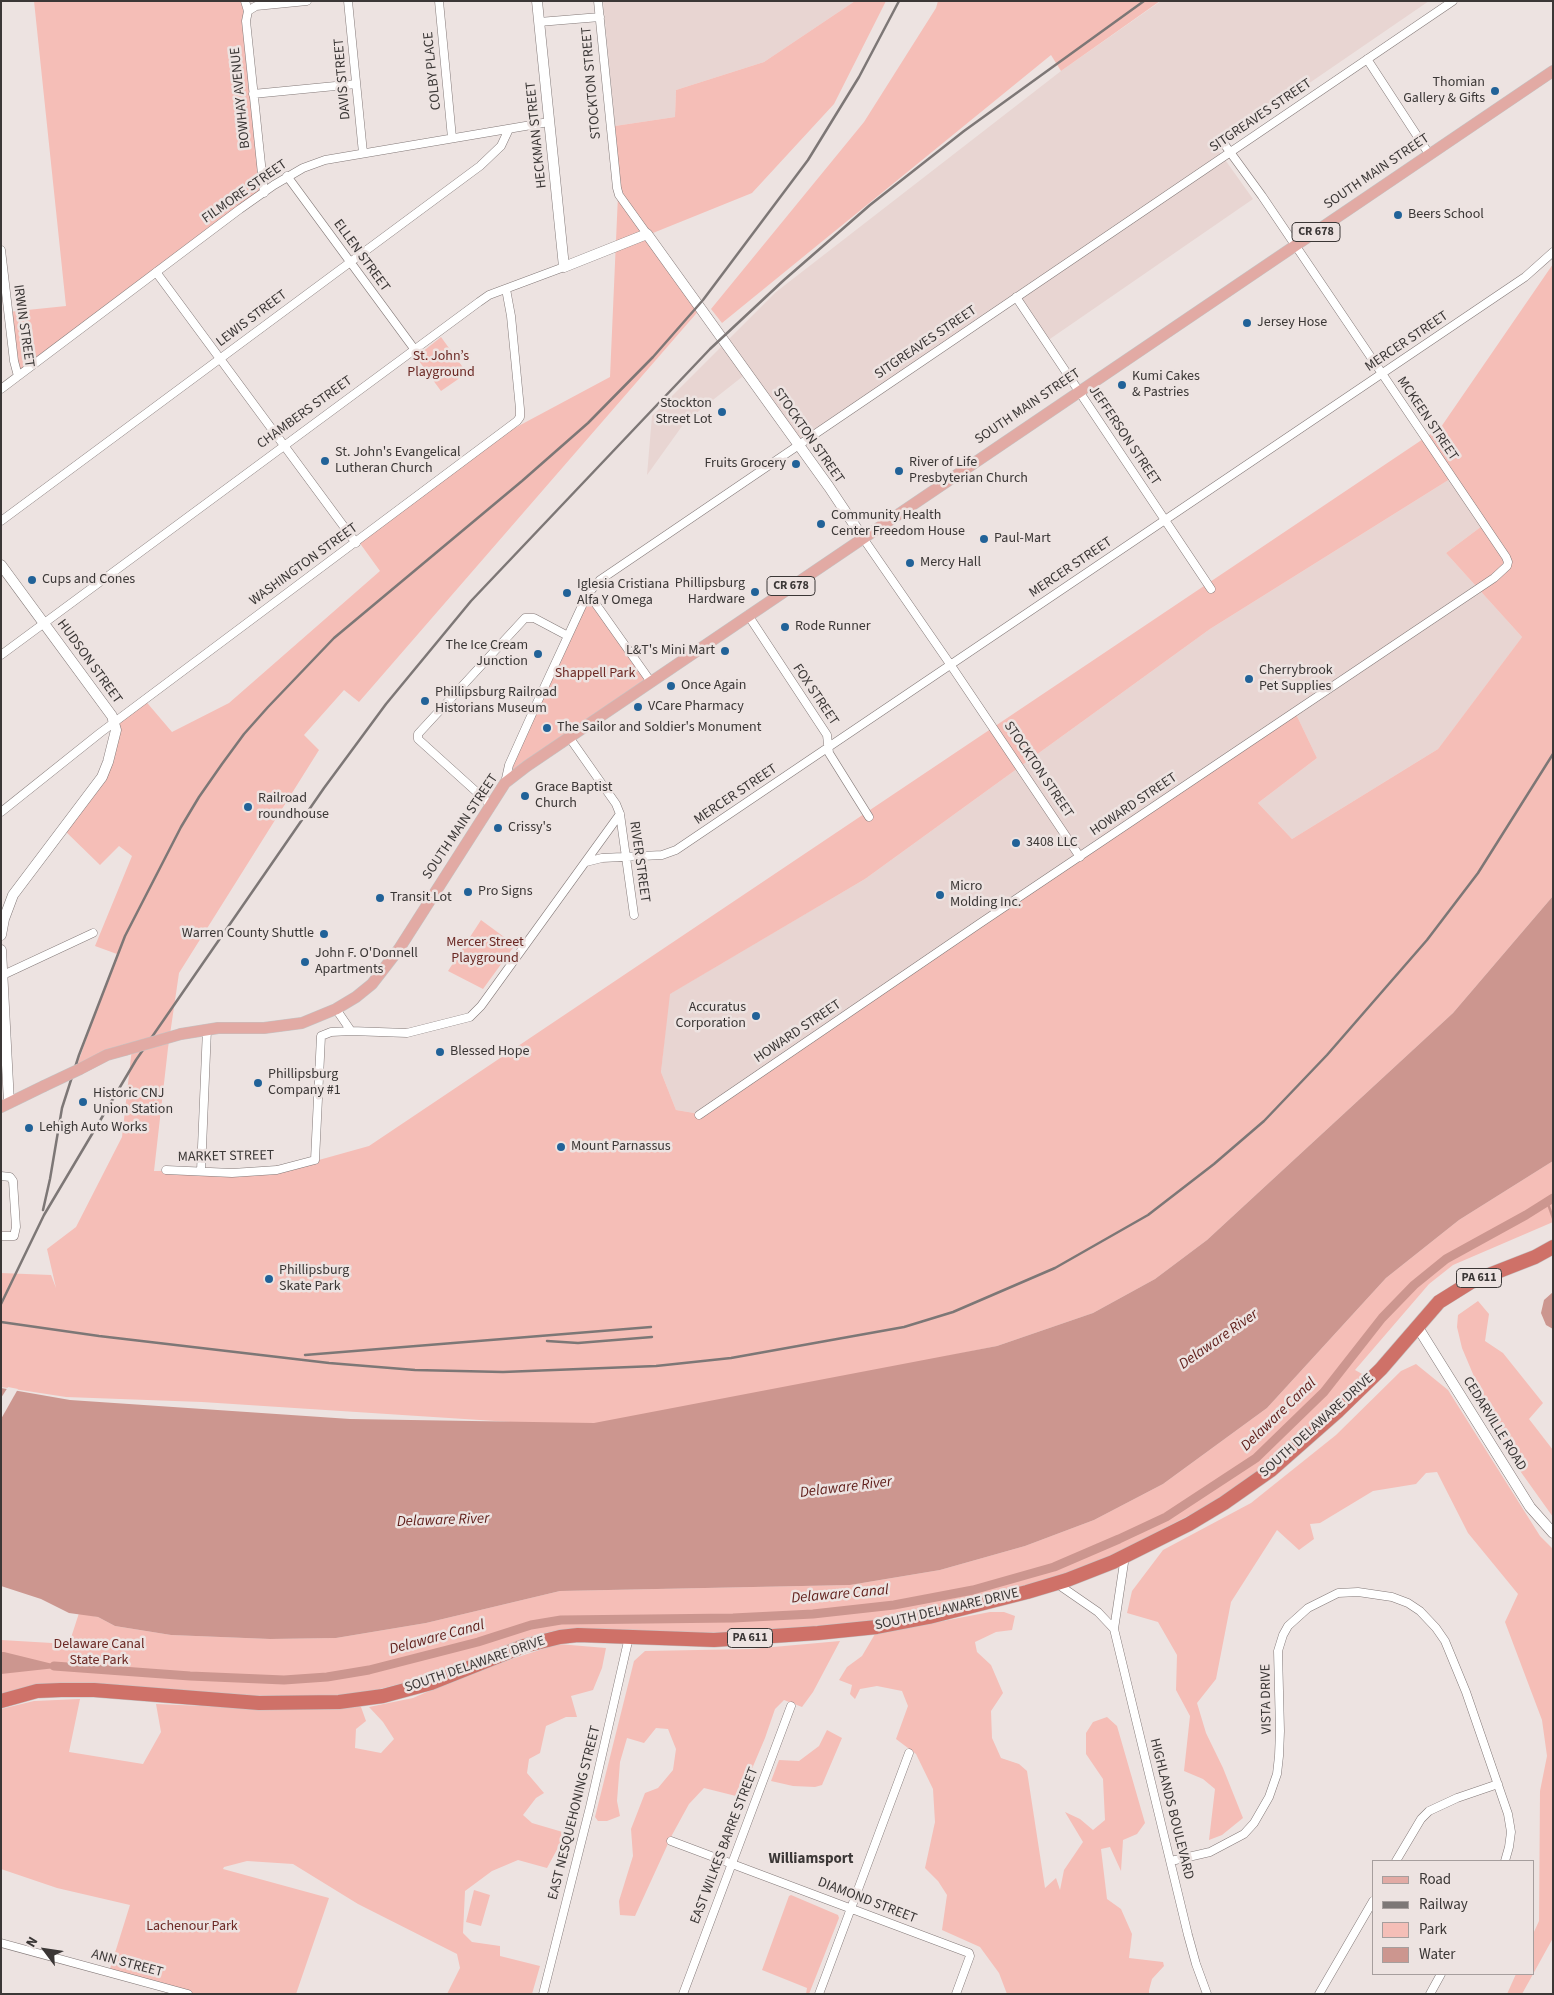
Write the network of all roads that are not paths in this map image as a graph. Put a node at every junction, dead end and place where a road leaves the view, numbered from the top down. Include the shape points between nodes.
1 (245, 1) edge
2 (307, 1) edge
3 (348, 1) edge
4 (439, 1) edge
5 (537, 1) edge
6 (598, 1) edge
7 (1453, 1) edge
8 (248, 10) junction
9 (600, 17) junction
10 (539, 22) junction
11 (1367, 59) junction
12 (1553, 71) edge
13 (356, 84) junction
14 (253, 94) junction
15 (549, 122) junction
16 (509, 129) junction
17 (452, 138) junction
18 (1222, 140) dead end
19 (1230, 152) junction
20 (363, 154) junction
21 (1430, 154) junction
22 (287, 176) junction
23 (264, 193) junction
24 (647, 234) junction
25 (1295, 246) junction
26 (1, 250) edge
27 (1553, 252) edge
28 (350, 262) junction
29 (564, 266) junction
30 (156, 272) junction
31 (506, 289) junction
32 (1016, 297) junction
33 (415, 350) junction
34 (219, 359) junction
35 (1381, 374) junction
36 (18, 376) junction
37 (1, 389) edge
38 (1078, 391) junction
39 (284, 445) junction
40 (797, 445) junction
41 (1165, 520) junction
42 (1, 521) edge
43 (863, 538) junction
44 (356, 542) junction
45 (1, 565) edge
46 (1507, 565) joint
47 (1211, 589) dead end
48 (587, 595) junction
49 (748, 615) junction
50 (44, 623) junction
51 (568, 636) junction
52 (1, 655) edge
53 (950, 664) junction
54 (651, 682) junction
55 (114, 722) junction
56 (569, 737) junction
57 (828, 748) junction
58 (505, 783) junction
59 (491, 805) junction
60 (1, 812) edge
61 (620, 814) junction
62 (869, 817) dead end
63 (626, 857) junction
64 (1080, 857) junction
65 (586, 862) junction
66 (634, 915) dead end
67 (93, 933) dead end
68 (1, 936) edge
69 (1, 950) edge
70 (2, 976) edge
71 (336, 1010) junction
72 (207, 1029) junction
73 (351, 1031) junction
74 (5, 1105) edge
75 (699, 1115) dead end
76 (166, 1170) dead end
77 (201, 1172) junction
78 (3, 1176) edge
79 (1, 1236) edge
80 (1553, 1247) edge
81 (1416, 1326) junction
82 (1553, 1533) edge
83 (1125, 1556) junction
84 (1056, 1583) junction
85 (1114, 1629) junction
86 (629, 1637) junction
87 (1, 1701) edge
88 (791, 1706) dead end
89 (909, 1753) dead end
90 (1498, 1784) junction
91 (671, 1841) dead end
92 (1397, 1860) edge
93 (1505, 1860) edge
94 (1171, 1861) junction
95 (731, 1864) junction
96 (1372, 1903) edge
97 (852, 1909) junction
98 (1, 1943) edge
99 (1441, 1975) edge
100 (188, 1994) edge
101 (543, 1994) edge
102 (683, 1994) edge
103 (819, 1994) edge
104 (956, 1994) edge
105 (1207, 1994) edge
106 (1319, 1994) edge
107 (1430, 1994) edge

1 - 8 street, BOWHAY AVENUE
2 - 8 street via 256,6
3 - 13 street, DAVIS STREET
4 - 17 street, COLBY PLACE
5 - 10 street, HECKMAN STREET
6 - 9 street, STOCKTON STREET
7 - 11 street, SITGREAVES STREET
8 - 14 street, BOWHAY AVENUE via 246,21
9 - 10 street
9 - 24 street, STOCKTON STREET via 617,188
10 - 15 street, HECKMAN STREET
11 - 19 street, SITGREAVES STREET
11 - 21 street
12 - 21 main road, SOUTH MAIN STREET / CR 678
13 - 14 street
13 - 20 street, DAVIS STREET
14 - 23 street, BOWHAY AVENUE
15 - 16 street, FILMORE STREET
15 - 29 street, HECKMAN STREET
16 - 17 street, FILMORE STREET
16 - 28 street, LEWIS STREET via 501,146 480,166
17 - 20 street, FILMORE STREET
18 - 19 street, MCKEEN STREET
19 - 25 street, MCKEEN STREET
19 - 32 street, SITGREAVES STREET
20 - 22 street, FILMORE STREET via 316,162
21 - 25 main road, SOUTH MAIN STREET / CR 678
22 - 23 street, FILMORE STREET
22 - 28 street, ELLEN STREET
23 - 30 street, FILMORE STREET
24 - 29 street, CHAMBERS STREET
24 - 40 street, STOCKTON STREET
25 - 35 street, MCKEEN STREET
25 - 38 main road, SOUTH MAIN STREET / CR 678
26 - 36 street, IRWIN STREET
27 - 35 street, MERCER STREET via 1525,276
28 - 33 street, ELLEN STREET
28 - 34 street, LEWIS STREET
29 - 31 street, CHAMBERS STREET
30 - 34 street
30 - 36 street, FILMORE STREET
31 - 33 street, CHAMBERS STREET via 479,302
31 - 44 street, WASHINGTON STREET via 520,417
32 - 38 street, JEFFERSON STREET
32 - 40 street, SITGREAVES STREET
33 - 39 street, CHAMBERS STREET
34 - 39 street
34 - 42 street, LEWIS STREET
35 - 41 street, MERCER STREET
35 - 46 street, MCKEEN STREET via 1506,558
36 - 37 street, FILMORE STREET
38 - 41 street, JEFFERSON STREET
38 - 43 main road, SOUTH MAIN STREET / CR 678
39 - 44 street
39 - 50 street, CHAMBERS STREET
40 - 43 street, STOCKTON STREET
40 - 48 street, SITGREAVES STREET via 610,572
41 - 47 street, JEFFERSON STREET
41 - 53 street, MERCER STREET
43 - 49 main road, SOUTH MAIN STREET / CR 678
43 - 53 street, STOCKTON STREET
44 - 55 street, WASHINGTON STREET
45 - 50 street, HUDSON STREET
46 - 64 street, HOWARD STREET via 1494,578
48 - 51 street, SITGREAVES STREET
48 - 54 street via 594,600
49 - 54 main road, SOUTH MAIN STREET / CR 678
49 - 57 street, FOX STREET via 827,734
50 - 52 street, CHAMBERS STREET
50 - 55 street, HUDSON STREET
51 - 58 street, SITGREAVES STREET via 518,742
51 - 59 street via 534,618 525,618 418,734 418,739
53 - 57 street, MERCER STREET
53 - 64 street, STOCKTON STREET
54 - 56 main road, SOUTH MAIN STREET / CR 678
55 - 60 street, WASHINGTON STREET
55 - 68 street, HUDSON STREET via 116,734 102,777 13,895
56 - 58 main road, SOUTH MAIN STREET / CR 678
56 - 61 street, RIVER STREET
57 - 62 street, FOX STREET
57 - 63 street, MERCER STREET via 676,850 662,855
58 - 59 main road, SOUTH MAIN STREET
59 - 71 main road, SOUTH MAIN STREET via 400,949 372,984
61 - 63 street, RIVER STREET
61 - 65 street
63 - 65 street, MERCER STREET
63 - 66 street, RIVER STREET
64 - 75 street, HOWARD STREET
65 - 73 street via 470,1017 407,1033
67 - 70 street
69 - 70 street
70 - 74 street
71 - 72 main road, SOUTH MAIN STREET via 288,1026
71 - 73 street
72 - 74 main road, SOUTH MAIN STREET, bridge via 125,1050
72 - 77 street
73 - 77 street, MARKET STREET via 323,1034 320,1039 315,1160 277,1170
76 - 77 street, MARKET STREET
78 - 79 street via 10,1177 14,1183 16,1226 14,1236
80 - 81 highway, SOUTH DELAWARE DRIVE / PA 611 via 1460,1288 1439,1302
81 - 82 street, CEDARVILLE ROAD via 1530,1507
81 - 83 highway, SOUTH DELAWARE DRIVE / PA 611 via 1365,1384 1271,1470 1214,1510
83 - 84 highway, SOUTH DELAWARE DRIVE / PA 611
83 - 85 street, HIGHLANDS BOULEVARD
84 - 85 street via 1098,1612
84 - 86 highway, SOUTH DELAWARE DRIVE / PA 611 via 929,1617 877,1627 714,1640
85 - 94 street, HIGHLANDS BOULEVARD
86 - 87 highway, SOUTH DELAWARE DRIVE / PA 611 via 572,1636 537,1642 431,1683 383,1696 339,1702 259,1703 68,1690 37,1691
86 - 101 street, EAST NESQUEHONING STREET
88 - 95 street, EAST WILKES BARRE STREET
89 - 97 street
90 - 92 street via 1429,1811
90 - 93 street, VISTA DRIVE via 1510,1832
90 - 94 street, VISTA DRIVE via 1466,1692 1436,1628 1420,1611 1392,1596 1338,1593 1308,1608 1283,1635 1278,1651 1279,1756 1264,1807 1244,1834 1210,1852
91 - 95 street, DIAMOND STREET
94 - 105 street, HIGHLANDS BOULEVARD via 1191,1945
95 - 97 street, DIAMOND STREET
95 - 102 street, EAST WILKES BARRE STREET
96 - 106 street
97 - 103 street
97 - 104 street, DIAMOND STREET via 970,1954
98 - 100 street, ANN STREET
99 - 107 street

